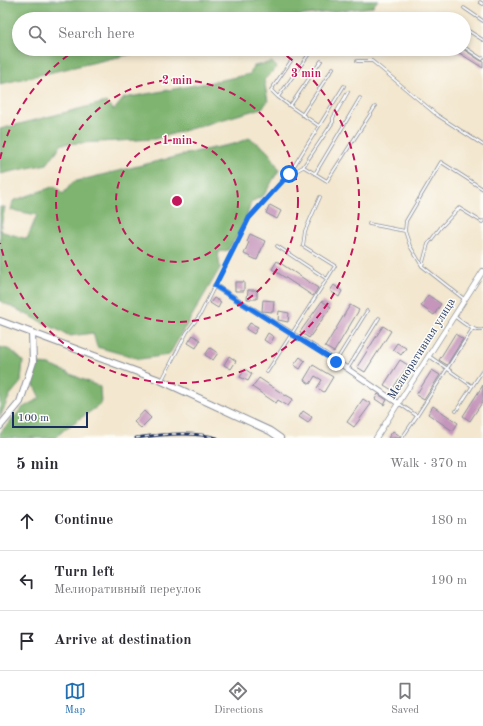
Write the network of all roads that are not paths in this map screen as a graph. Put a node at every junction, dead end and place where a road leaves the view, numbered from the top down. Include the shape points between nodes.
1 (480, 2) dead end
2 (483, 4) edge
3 (464, 8) dead end
4 (470, 12) edge
5 (471, 13) edge
6 (483, 21) edge
7 (471, 32) edge
8 (483, 40) edge
9 (471, 52) edge
10 (308, 56) edge
11 (483, 58) edge
12 (291, 61) dead end
13 (321, 61) dead end
14 (357, 61) dead end
15 (333, 68) dead end
16 (344, 86) dead end
17 (348, 92) dead end
18 (278, 98) junction
19 (360, 98) dead end
20 (290, 106) junction
21 (375, 107) dead end
22 (302, 115) junction
23 (319, 126) junction
24 (483, 145) edge
25 (303, 167) junction
26 (314, 173) junction
27 (289, 174) junction
28 (483, 189) edge
29 (320, 197) dead end
30 (483, 220) edge
31 (369, 224) dead end
32 (405, 231) junction
33 (276, 246) dead end
34 (422, 266) junction
35 (483, 271) edge
36 (327, 279) junction
37 (215, 286) junction
38 (465, 300) junction
39 (367, 311) dead end
40 (454, 316) junction
41 (379, 318) dead end
42 (0, 321) edge
43 (473, 328) junction
44 (483, 330) edge
45 (32, 333) junction
46 (291, 333) junction
47 (429, 356) junction
48 (336, 362) junction
49 (347, 369) junction
50 (448, 369) junction
51 (483, 370) edge
52 (267, 372) dead end
53 (162, 381) junction
54 (472, 386) junction
55 (399, 404) junction
56 (456, 411) dead end
57 (416, 416) junction
58 (0, 426) edge
59 (280, 438) edge
60 (376, 438) edge
61 (402, 438) edge

1 - 2 lane
3 - 4 lane
5 - 6 lane
7 - 8 lane
9 - 11 lane
10 - 18 lane
12 - 18 lane via 271,90
13 - 20 lane
14 - 24 lane via 372,61 437,116
15 - 22 lane
16 - 23 lane
17 - 25 lane
18 - 20 lane
19 - 26 lane
20 - 22 lane
21 - 26 lane via 327,181
22 - 23 lane
23 - 27 lane
25 - 26 lane
25 - 27 lane
27 - 37 lane via 249,218
28 - 32 lane via 441,162 406,221
29 - 36 lane via 305,230 303,246 335,266
30 - 34 lane via 482,222 459,208 428,244
31 - 32 lane
32 - 34 lane via 410,246
33 - 36 lane
34 - 38 lane
35 - 38 street, Мелиоративная улица
36 - 46 lane
37 - 46 street
37 - 53 lane via 200,315 187,332
38 - 40 street, Мелиоративная улица
39 - 48 lane
40 - 43 lane
40 - 47 street, Мелиоративная улица
41 - 49 lane
42 - 45 main road
43 - 44 lane
43 - 50 lane
45 - 53 main road
45 - 58 main road via 33,362 20,402
46 - 48 street
46 - 52 lane
47 - 50 lane
47 - 55 street, Мелиоративная улица
48 - 49 street
49 - 55 street
50 - 54 lane
50 - 57 lane
51 - 54 lane
53 - 59 main road
54 - 56 lane
55 - 57 lane
55 - 60 street, Мелиоративная улица
57 - 61 lane

